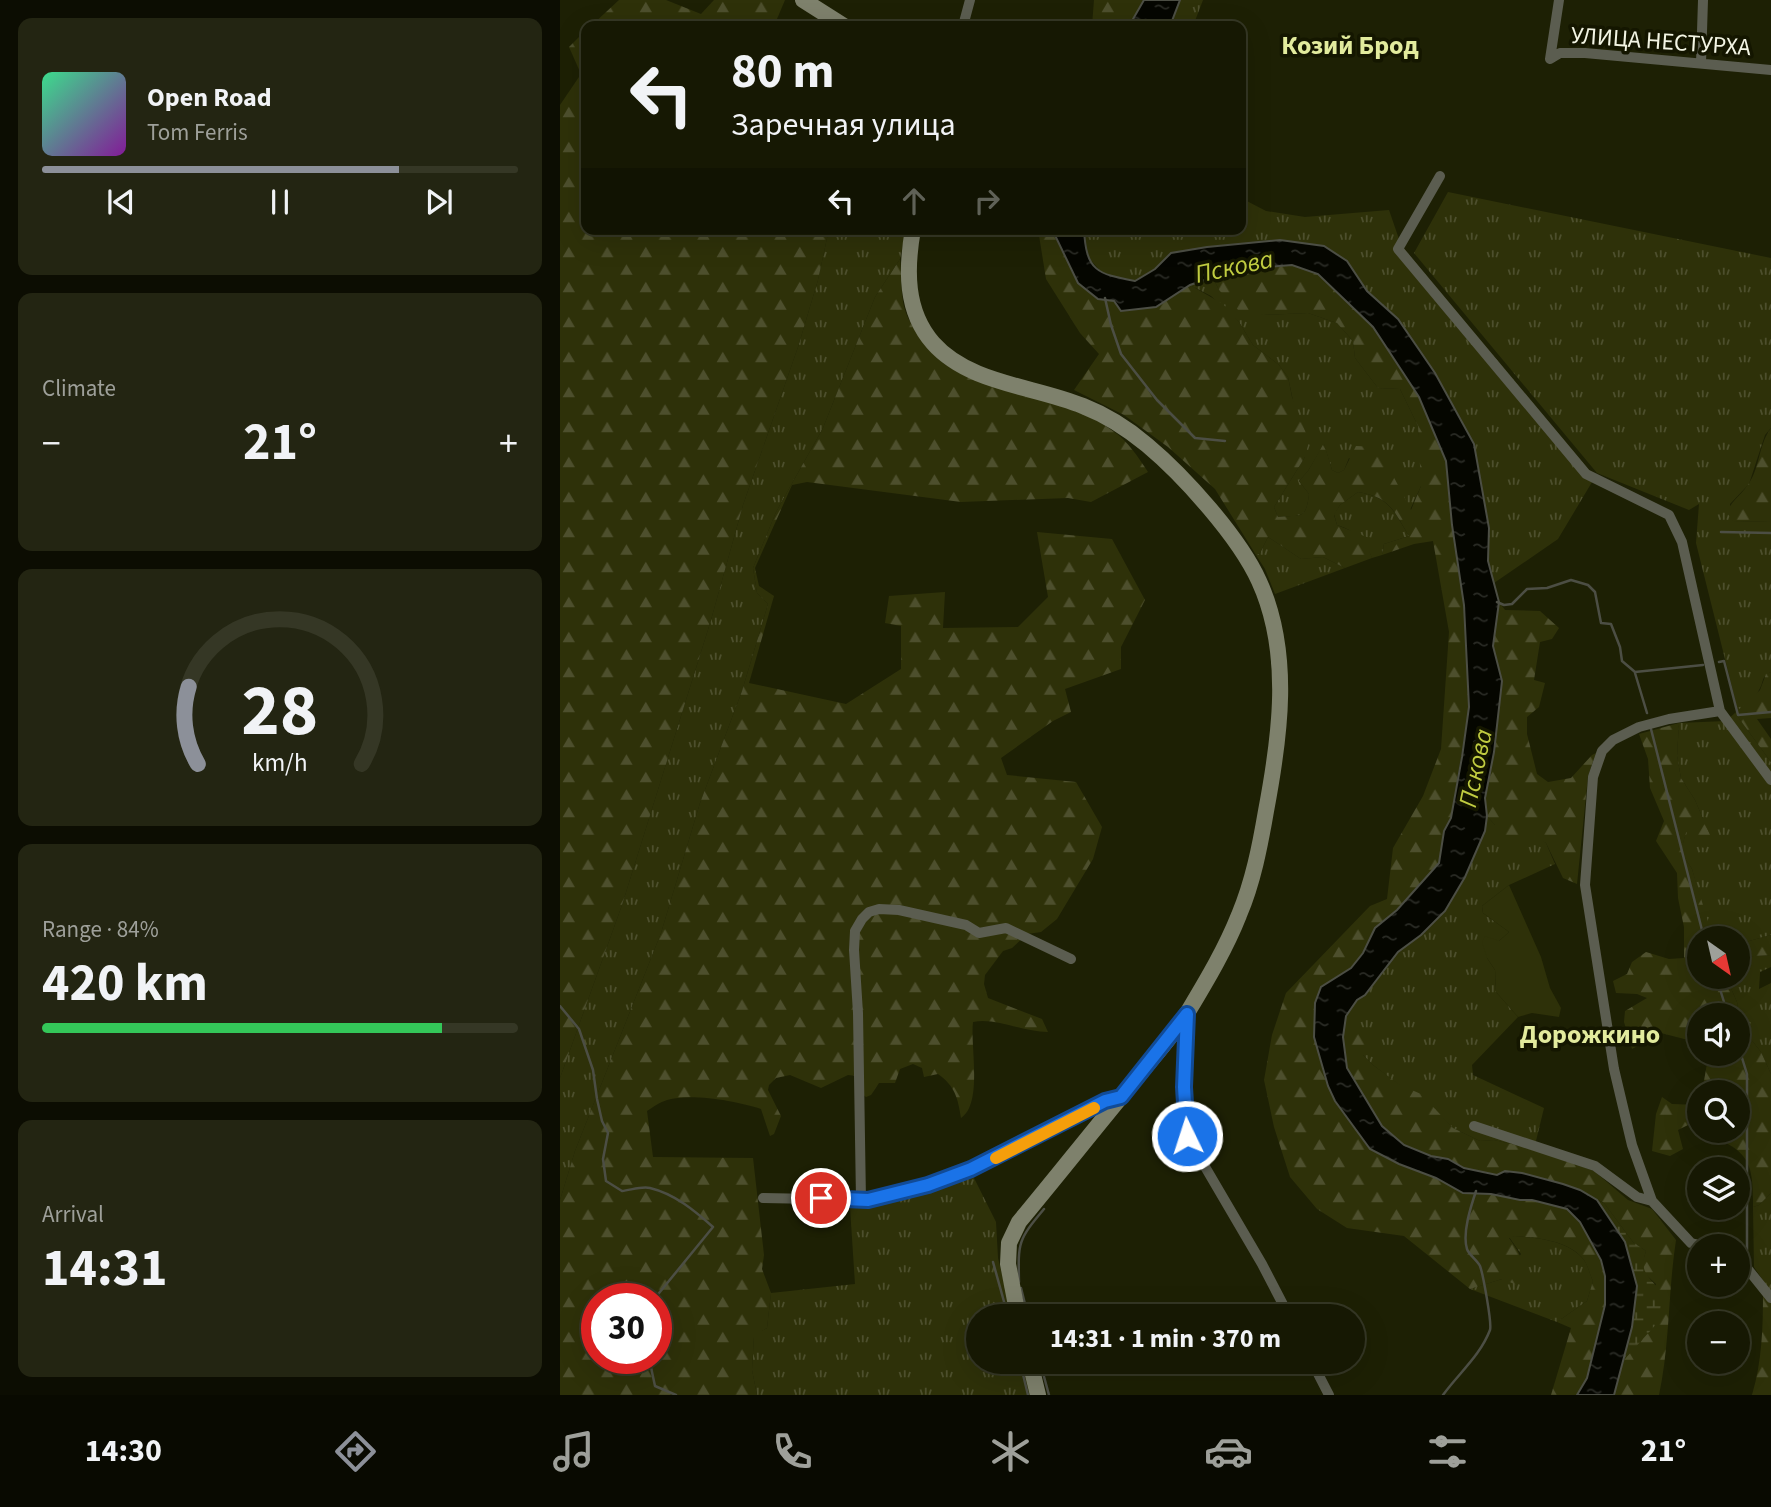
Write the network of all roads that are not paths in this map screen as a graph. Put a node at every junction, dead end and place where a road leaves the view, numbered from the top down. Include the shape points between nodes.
1 (803, 0) edge
2 (970, 0) edge
3 (1559, 0) edge
4 (1703, 0) edge
5 (836, 21) edge
6 (964, 21) edge
7 (1701, 62) junction
8 (1771, 70) edge
9 (1440, 176) dead end
10 (912, 235) edge
11 (1720, 711) junction
12 (1771, 780) edge
13 (1071, 959) dead end
14 (1187, 1014) junction
15 (1121, 1097) junction
16 (1474, 1126) dead end
17 (764, 1198) dead end
18 (861, 1200) junction
19 (1652, 1201) junction
20 (1687, 1239) edge
21 (1750, 1272) edge
22 (1771, 1298) edge
23 (1016, 1304) edge
24 (1283, 1304) edge
25 (1033, 1374) edge
26 (1318, 1374) edge
27 (1038, 1395) edge
28 (1329, 1395) edge

1 - 5 street
2 - 6 street
3 - 7 street, УЛИЦА НЕСТУРХА via 1550,59 1585,53
4 - 7 street
7 - 8 street, УЛИЦА НЕСТУРХА
9 - 11 street via 1398,249 1586,474 1669,515 1682,542
10 - 14 street via 909,285 914,313 932,342 950,359 982,374 1081,405 1116,422 1148,446 1205,503 1228,531 1263,590 1279,670 1275,766 1258,856 1239,915
11 - 12 street
11 - 19 street via 1669,719 1623,734 1602,751 1593,777 1584,885 1614,1069 1632,1145
13 - 18 street via 1006,928 979,933 966,925 899,910 879,909 862,919 855,932 854,950
14 - 15 street
14 - 24 street via 1187,1136
15 - 18 street via 971,1169 928,1185
15 - 23 street via 1019,1222 1009,1244 1008,1264
16 - 19 street via 1595,1166 1637,1197
17 - 18 street
19 - 20 street
21 - 22 street
25 - 27 street
26 - 28 street

